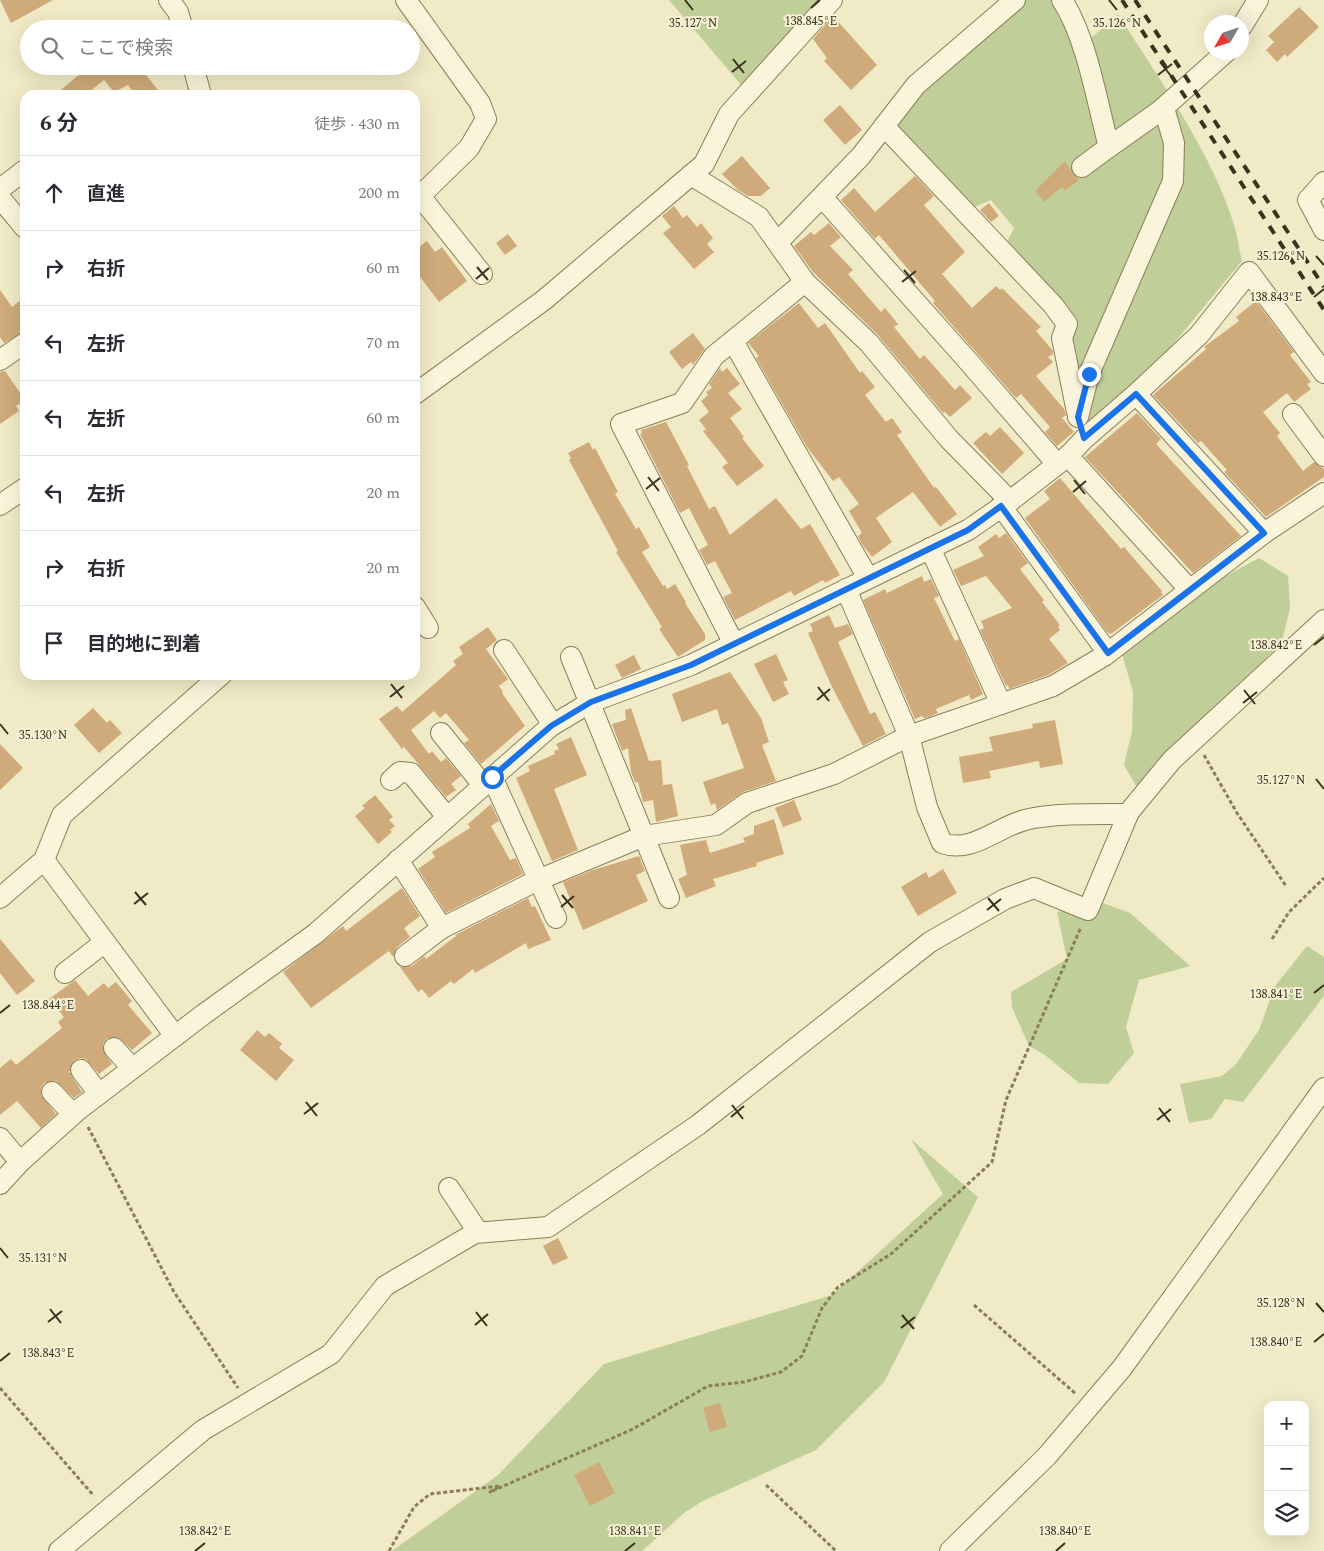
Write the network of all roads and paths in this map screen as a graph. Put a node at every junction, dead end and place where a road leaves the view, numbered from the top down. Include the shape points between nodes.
1 (169, 0) edge
2 (406, 0) edge
3 (832, 0) edge
4 (1015, 0) edge
5 (1062, 0) edge
6 (1258, 0) edge
7 (1249, 15) edge
8 (180, 20) edge
9 (1217, 60) edge
10 (195, 75) edge
11 (199, 90) edge
12 (1162, 109) junction
13 (884, 126) junction
14 (1109, 147) junction
15 (1082, 167) dead end
16 (20, 174) edge
17 (692, 175) junction
18 (1324, 182) edge
19 (0, 189) edge
20 (420, 197) edge
21 (822, 197) junction
22 (0, 198) edge
23 (420, 201) edge
24 (20, 222) edge
25 (1324, 230) edge
26 (778, 242) junction
27 (482, 274) dead end
28 (805, 282) junction
29 (733, 341) junction
30 (20, 346) edge
31 (0, 360) edge
32 (1324, 373) edge
33 (420, 390) edge
34 (1136, 394) junction
35 (1293, 414) dead end
36 (1078, 417) junction
37 (1084, 438) junction
38 (1324, 456) edge
39 (1062, 460) junction
40 (20, 492) edge
41 (1324, 493) edge
42 (1005, 504) junction
43 (0, 506) edge
44 (1264, 533) junction
45 (930, 548) junction
46 (868, 578) junction
47 (846, 589) junction
48 (1190, 590) junction
49 (420, 615) edge
50 (1324, 620) edge
51 (428, 628) dead end
52 (734, 644) junction
53 (504, 650) dead end
54 (1108, 653) junction
55 (571, 657) dead end
56 (215, 680) edge
57 (591, 702) junction
58 (1001, 704) junction
59 (553, 725) junction
60 (441, 733) dead end
61 (909, 736) junction
62 (1193, 740) junction
63 (391, 780) dead end
64 (488, 781) junction
65 (1128, 814) junction
66 (447, 817) junction
67 (644, 836) junction
68 (44, 860) junction
69 (398, 860) junction
70 (1324, 878) edge
71 (538, 880) junction
72 (1286, 886) dead end
73 (0, 898) edge
74 (669, 898) dead end
75 (1088, 910) junction
76 (556, 918) dead end
77 (442, 928) junction
78 (1272, 939) dead end
79 (105, 942) junction
80 (405, 956) dead end
81 (65, 973) dead end
82 (175, 1036) junction
83 (114, 1048) dead end
84 (132, 1068) junction
85 (80, 1070) dead end
86 (1324, 1088) edge
87 (52, 1092) dead end
88 (99, 1094) junction
89 (76, 1112) junction
90 (0, 1138) edge
91 (20, 1162) junction
92 (0, 1184) edge
93 (449, 1188) dead end
94 (478, 1232) junction
95 (974, 1304) dead end
96 (0, 1388) edge
97 (249, 1403) junction
98 (1089, 1406) junction
99 (766, 1485) dead end
100 (106, 1510) junction
101 (59, 1551) edge
102 (389, 1551) edge
103 (836, 1551) edge
104 (950, 1551) edge

1 - 8 street
2 - 20 street via 480,103 486,119 470,148
3 - 17 street via 729,114 704,164
4 - 13 street via 916,85
5 - 14 street via 1070,12 1082,46
6 - 7 street
9 - 12 street
10 - 11 street
12 - 14 street
12 - 36 street via 1174,143 1173,181 1089,374
13 - 21 street
13 - 36 street via 1053,305 1067,324 1062,338
14 - 15 street
16 - 19 street
17 - 26 street via 758,217
17 - 33 street via 544,300
18 - 25 street via 1308,200
21 - 26 street
21 - 39 street
22 - 24 street
23 - 27 street
26 - 28 street
28 - 29 street
28 - 42 street via 869,343
29 - 46 street
29 - 52 street via 714,356 682,403 621,424
30 - 31 street
32 - 34 street via 1249,272 1199,335
34 - 37 street
34 - 44 street
35 - 38 street
36 - 37 street
37 - 39 street
39 - 42 street
39 - 48 street
40 - 43 street
41 - 44 street
42 - 45 street via 968,530
42 - 54 street
44 - 48 street
45 - 46 street
45 - 58 street
46 - 47 street
47 - 52 street
47 - 61 street
48 - 54 street
49 - 51 street
50 - 62 street
52 - 57 street via 691,665
53 - 59 street
54 - 58 street via 1053,686
55 - 57 street
56 - 68 street via 62,815
57 - 59 street
57 - 67 street
58 - 61 street
59 - 64 street
60 - 64 street
61 - 65 street via 927,807 942,843 952,846 984,839 1024,820
61 - 67 street via 834,774 747,803 716,825
62 - 65 street via 1157,776
62 - 72 path
63 - 66 street via 400,772 411,773
64 - 66 street
64 - 71 street
65 - 75 street
66 - 69 street
67 - 71 street
67 - 74 street
68 - 73 street
68 - 79 street
69 - 77 street
69 - 82 street via 315,934
70 - 78 path via 1289,912
71 - 76 street
71 - 77 street
75 - 94 street via 1034,888 1005,898 930,942 698,1125 548,1227
75 - 102 path via 1006,1100 992,1162 892,1254 838,1287 822,1308 802,1356 781,1372 744,1382 708,1386 633,1430 490,1492 500,1486 430,1494 414,1507
77 - 80 street
79 - 81 street
79 - 82 street
82 - 84 street
83 - 84 street
84 - 88 street
85 - 88 street
86 - 98 street via 1122,1368
87 - 89 street
88 - 89 street
89 - 91 street
89 - 97 path via 174,1292
90 - 91 street
91 - 92 street
93 - 94 street
94 - 97 street via 385,1286 332,1354
95 - 98 path
96 - 100 path
97 - 100 street via 203,1430
98 - 104 street via 1047,1456
99 - 103 path
100 - 101 street

